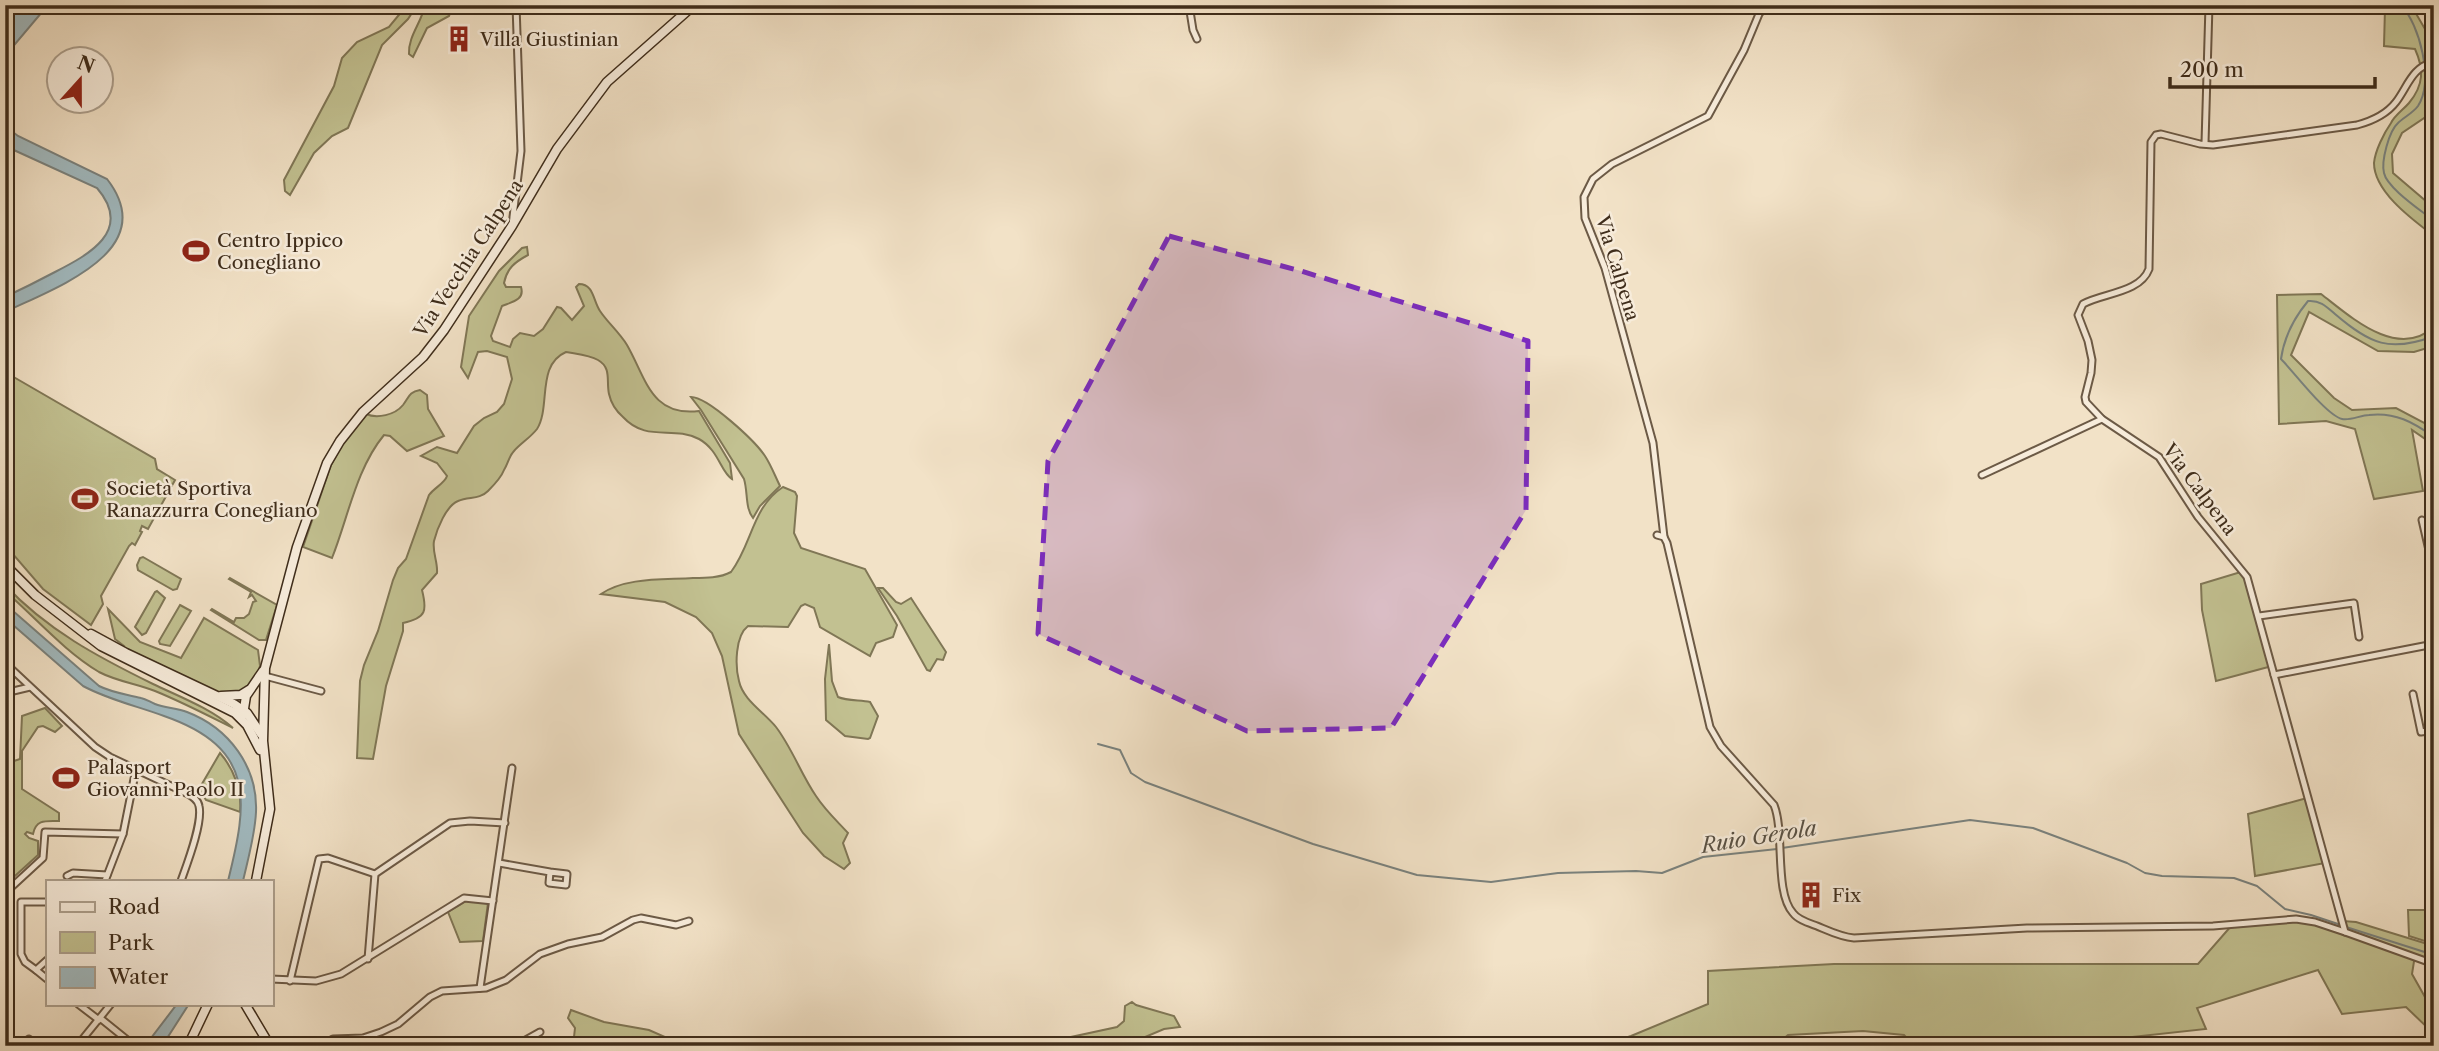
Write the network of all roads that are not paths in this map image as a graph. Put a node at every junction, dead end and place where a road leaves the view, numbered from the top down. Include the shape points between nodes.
1 (516, 5) edge
2 (694, 5) edge
3 (1189, 5) edge
4 (1766, 5) edge
5 (2209, 5) edge
6 (1197, 39) dead end
7 (2428, 63) edge
8 (2205, 143) junction
9 (512, 226) junction
10 (2102, 419) junction
11 (1982, 475) dead end
12 (2422, 520) dead end
13 (5, 565) edge
14 (2434, 572) edge
15 (60, 615) junction
16 (2259, 616) junction
17 (2358, 637) dead end
18 (2434, 644) edge
19 (5, 663) edge
20 (265, 672) junction
21 (2274, 675) junction
22 (30, 687) junction
23 (183, 687) junction
24 (251, 688) junction
25 (321, 691) dead end
26 (5, 693) edge
27 (2413, 694) dead end
28 (216, 695) junction
29 (263, 698) junction
30 (244, 713) junction
31 (2434, 730) edge
32 (260, 742) junction
33 (512, 768) dead end
34 (136, 769) junction
35 (505, 824) junction
36 (123, 834) junction
37 (499, 863) junction
38 (550, 872) dead end
39 (375, 874) junction
40 (67, 876) dead end
41 (106, 878) edge
42 (181, 880) edge
43 (256, 880) edge
44 (5, 892) edge
45 (493, 901) junction
46 (46, 902) edge
47 (689, 921) dead end
48 (2345, 931) junction
49 (368, 959) junction
50 (46, 961) edge
51 (2434, 964) edge
52 (36, 970) junction
53 (46, 978) edge
54 (273, 979) edge
55 (290, 981) junction
56 (480, 988) junction
57 (81, 1006) edge
58 (109, 1006) edge
59 (207, 1006) edge
60 (245, 1006) edge
61 (99, 1019) junction
62 (540, 1032) dead end
63 (29, 1039) dead end
64 (131, 1043) dead end
65 (21, 1046) edge
66 (77, 1046) edge
67 (188, 1046) edge
68 (270, 1046) edge
69 (320, 1046) edge
70 (442, 1046) edge
71 (457, 1046) edge
72 (515, 1046) edge

1 - 9 street via 521,151
2 - 9 main road, Via Vecchia Calpena via 607,82 557,149
3 - 6 street
4 - 48 street, Via Calpena via 1708,116 1612,164 1593,179 1584,197 1585,218 1605,268 1653,443 1661,536 1667,542 1710,727 1721,746 1774,805 1790,911 1847,937 2053,927 2213,926 2297,919
5 - 8 street
7 - 8 street, Via Calpena via 2413,74 2395,104 2376,119 2328,130
8 - 10 street, Via Calpena via 2161,134 2153,138 2147,275 2138,284 2079,309 2092,360 2085,397
9 - 20 main road, Via Vecchia Calpena via 423,357 363,412 327,463 297,547
10 - 11 street
10 - 16 street, Via Calpena via 2166,465 2198,517 2247,576
12 - 14 street
13 - 15 main road
15 - 23 main road via 113,654
15 - 28 main road via 126,653
16 - 17 street via 2354,603
16 - 21 street, Via Calpena
18 - 21 street
19 - 22 street
20 - 24 main road
20 - 25 street
20 - 29 main road
21 - 48 street, Via Calpena
22 - 26 street
22 - 34 street via 95,747
23 - 30 main road
23 - 32 main road via 235,713
24 - 28 main road via 234,696
24 - 30 main road
27 - 31 street via 2421,732
28 - 30 main road
29 - 30 main road
29 - 32 main road
30 - 32 main road
32 - 43 main road via 270,809
33 - 35 street
34 - 36 street
34 - 42 street via 191,795 198,803 194,840
35 - 37 street
35 - 39 street via 450,822
36 - 41 street
36 - 44 street via 45,832 43,858
37 - 38 street
37 - 45 street
39 - 49 street
39 - 55 street via 319,859
40 - 41 street
45 - 49 street via 464,898
45 - 56 street
46 - 52 street via 21,902 21,957
47 - 56 street via 676,925 633,920 601,937 540,954 506,980
48 - 51 street, Via Calpena
49 - 55 street via 330,978
50 - 52 street
52 - 53 street
54 - 55 street
56 - 69 street via 445,990 381,1032 333,1039
57 - 61 street
58 - 61 street
59 - 67 main road
60 - 68 main road
61 - 64 street
61 - 66 street
62 - 72 street
63 - 65 street
70 - 71 street

